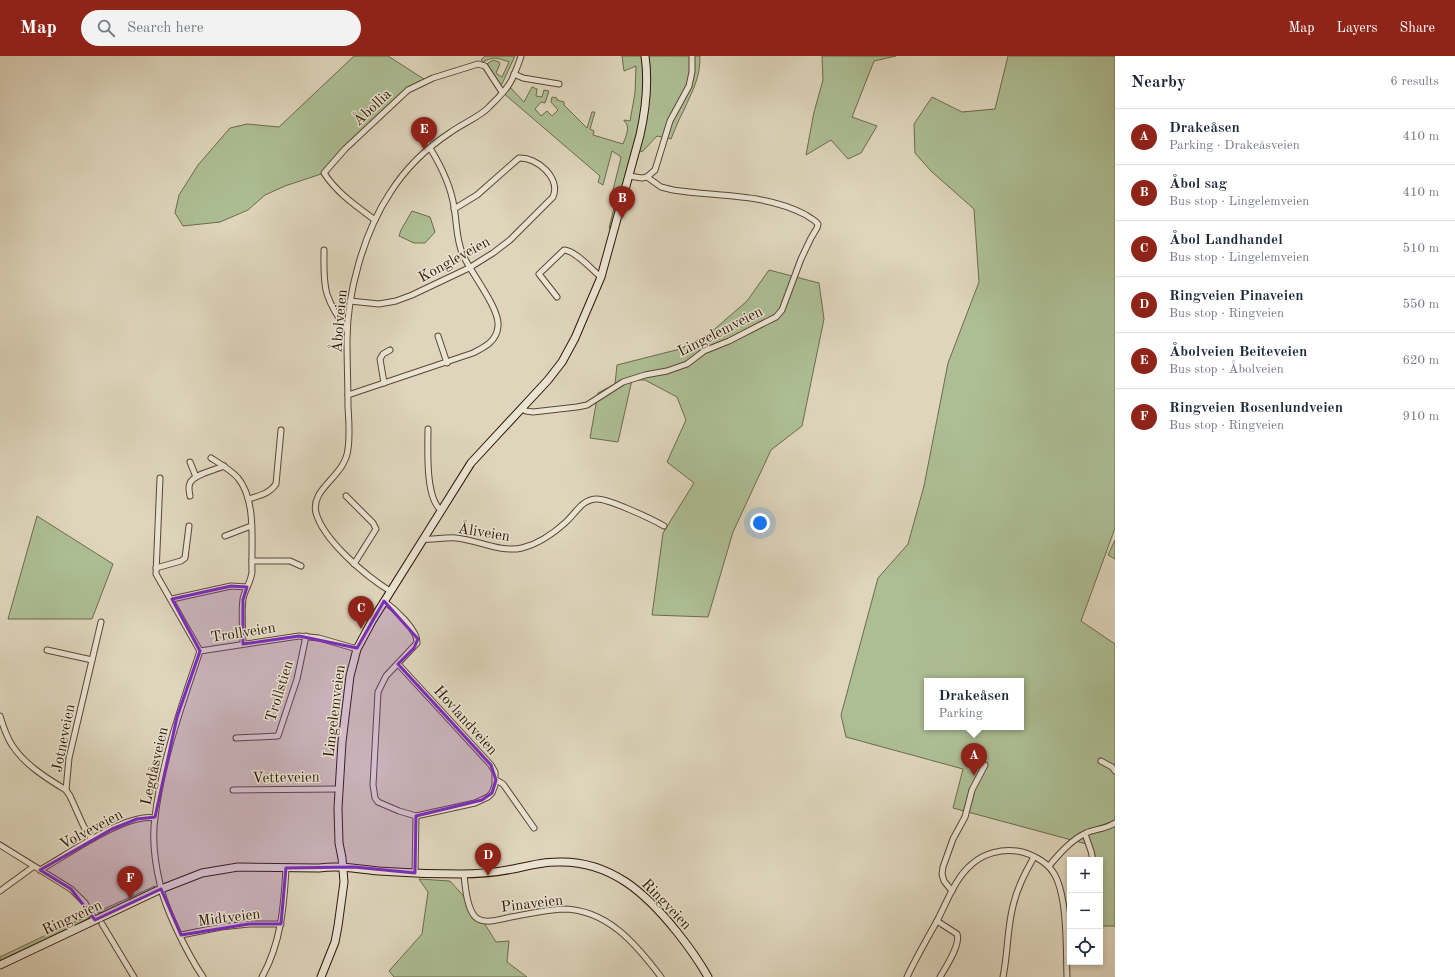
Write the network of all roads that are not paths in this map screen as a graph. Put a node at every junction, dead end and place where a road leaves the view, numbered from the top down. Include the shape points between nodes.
1 (521, 56) edge
2 (645, 56) edge
3 (692, 56) edge
4 (514, 74) junction
5 (559, 84) dead end
6 (502, 92) junction
7 (430, 148) junction
8 (629, 176) junction
9 (647, 177) junction
10 (454, 209) junction
11 (375, 220) junction
12 (324, 250) dead end
13 (469, 268) junction
14 (601, 277) junction
15 (557, 297) dead end
16 (350, 301) junction
17 (347, 329) junction
18 (438, 336) dead end
19 (390, 350) dead end
20 (447, 362) junction
21 (384, 384) junction
22 (348, 395) junction
23 (522, 409) junction
24 (428, 429) dead end
25 (281, 430) dead end
26 (210, 458) dead end
27 (190, 462) dead end
28 (224, 466) junction
29 (196, 476) junction
30 (160, 478) dead end
31 (190, 496) dead end
32 (346, 496) dead end
33 (248, 499) junction
34 (441, 510) junction
35 (189, 526) dead end
36 (251, 526) junction
37 (664, 526) dead end
38 (225, 536) dead end
39 (423, 539) junction
40 (252, 561) junction
41 (354, 564) junction
42 (301, 566) dead end
43 (156, 568) junction
44 (247, 587) junction
45 (390, 591) junction
46 (172, 599) junction
47 (384, 602) junction
48 (101, 622) dead end
49 (306, 636) junction
50 (243, 644) junction
51 (357, 649) junction
52 (47, 650) dead end
53 (200, 651) junction
54 (92, 660) junction
55 (398, 664) junction
56 (0, 716) edge
57 (236, 738) dead end
58 (1101, 761) dead end
59 (985, 765) dead end
60 (1115, 771) edge
61 (496, 780) junction
62 (339, 789) junction
63 (66, 790) junction
64 (233, 790) dead end
65 (416, 816) junction
66 (155, 818) junction
67 (1115, 823) edge
68 (534, 828) dead end
69 (1085, 834) junction
70 (92, 839) junction
71 (0, 845) edge
72 (1034, 857) junction
73 (1092, 857) edge
74 (1048, 866) junction
75 (34, 867) junction
76 (286, 868) junction
77 (341, 869) junction
78 (40, 870) junction
79 (415, 873) junction
80 (464, 874) junction
81 (161, 889) junction
82 (0, 891) edge
83 (952, 891) junction
84 (937, 921) junction
85 (99, 922) junction
86 (281, 924) junction
87 (181, 935) junction
88 (0, 965) edge
89 (134, 977) edge
90 (203, 977) edge
91 (262, 977) edge
92 (321, 977) edge
93 (661, 977) edge
94 (708, 977) edge
95 (907, 977) edge
96 (940, 977) edge
97 (1003, 977) edge
98 (1067, 977) edge

1 - 4 street, Åbolveien
2 - 8 main road, Lingelemveien via 648,80 646,109
3 - 9 street via 689,86 670,121 656,167
4 - 5 street
4 - 6 street, Åbolveien
6 - 7 street, Åbolveien via 488,109 450,132
6 - 11 street, Åbollia via 485,66 478,64 434,78 408,90 345,149 324,173 331,185
7 - 10 street via 445,177
7 - 11 street, Åbolveien via 391,191
8 - 9 street, Lingelemveien
8 - 14 main road, Lingelemveien
9 - 23 street, Lingelemveien via 661,187 673,190 778,204 816,221 817,228 801,259 782,310 776,317 704,351 688,364 623,382 587,405 533,412
10 - 13 street via 459,246
10 - 13 street, Kongleveien via 476,195 519,158 537,162 553,180 556,188 554,197 510,240
11 - 16 street, Åbolveien via 358,268
12 - 17 street via 327,294
13 - 16 street, Kongleveien via 396,301 379,304
13 - 20 street via 495,308 498,330 491,343
14 - 15 street via 574,254 564,250 539,274
14 - 23 main road, Lingelemveien via 581,326 562,362
16 - 17 street, Åbolveien
17 - 22 street, Åbolveien
18 - 20 street
19 - 21 street via 380,359
20 - 21 street
21 - 22 street
22 - 41 street, Åbolveien via 349,443 345,461 317,496 315,507 324,528
23 - 34 main road, Lingelemveien via 474,459
24 - 34 street via 430,484 435,502
25 - 33 street via 276,484 268,493
26 - 28 street
27 - 29 street
28 - 29 street
28 - 33 street via 238,478
29 - 31 street via 188,487
30 - 43 street, Trollveien
32 - 41 street via 376,529
33 - 36 street
34 - 39 main road, Lingelemveien
35 - 43 street via 185,558
36 - 38 street
36 - 40 street
37 - 39 street, Åliveien via 597,499 587,500 554,532 523,548 502,548 456,538
39 - 45 main road, Lingelemveien
40 - 42 street via 290,560
40 - 44 street via 251,581
41 - 45 street, Åbolveien
43 - 46 street, Trollveien via 156,574
44 - 46 street via 231,586
44 - 50 street via 243,600
45 - 47 main road, Lingelemveien
46 - 53 street, Trollveien
47 - 51 main road, Lingelemveien
47 - 55 street via 395,610 418,639 414,648
48 - 54 street, Jotneveien
49 - 50 street, Trollveien
49 - 51 street, Trollveien
49 - 57 street, Trollstien via 297,680 278,736
50 - 53 street, Trollveien
51 - 62 main road, Lingelemveien via 346,699
52 - 54 street
53 - 66 street, Legdåsveien via 175,725
54 - 63 street, Jotneveien via 69,758
55 - 61 street, Hovlandveien via 491,765
55 - 65 street via 386,676 378,692 373,791 378,802 399,812
56 - 63 street via 18,754
58 - 60 street
59 - 83 street via 972,790 965,817 953,839 943,867 944,881
61 - 65 street via 492,793 482,800
61 - 68 street via 503,784
62 - 64 street, Vetteveien
62 - 77 main road, Lingelemveien via 337,823
63 - 70 street, Jotneveien
65 - 79 street
66 - 70 street, Volveveien via 146,817 132,821
66 - 81 street, Legdåsveien via 156,860
67 - 69 street
69 - 73 street
69 - 74 street via 1063,850
70 - 78 street, Volveveien
71 - 75 street
72 - 74 street
72 - 83 street via 1011,850 988,854 972,863
72 - 97 street via 1018,886 1009,927
74 - 98 street via 1058,881 1063,903
75 - 78 street
75 - 82 street
76 - 77 main road, Ringveien via 319,868 329,871
76 - 81 main road, Ringveien via 238,867 212,871
76 - 86 street
77 - 79 main road, Ringveien via 354,872 377,870
77 - 92 main road, Lingelemveien via 344,882 335,942
78 - 85 street via 71,889
79 - 80 main road, Ringveien
80 - 93 street, Pinaveien via 469,906 479,920 550,910 578,911 613,925 641,951
80 - 94 main road, Ringveien via 549,862 589,866 610,872 633,886 654,905 683,939
81 - 85 main road, Ringveien
81 - 87 street, Legdåsveien
83 - 84 street
84 - 95 street
84 - 96 street via 958,936 957,944
85 - 88 main road, Ringveien
85 - 89 street
86 - 87 street, Midtveien via 221,927
86 - 91 street via 275,949
87 - 90 street, Legdåsveien

